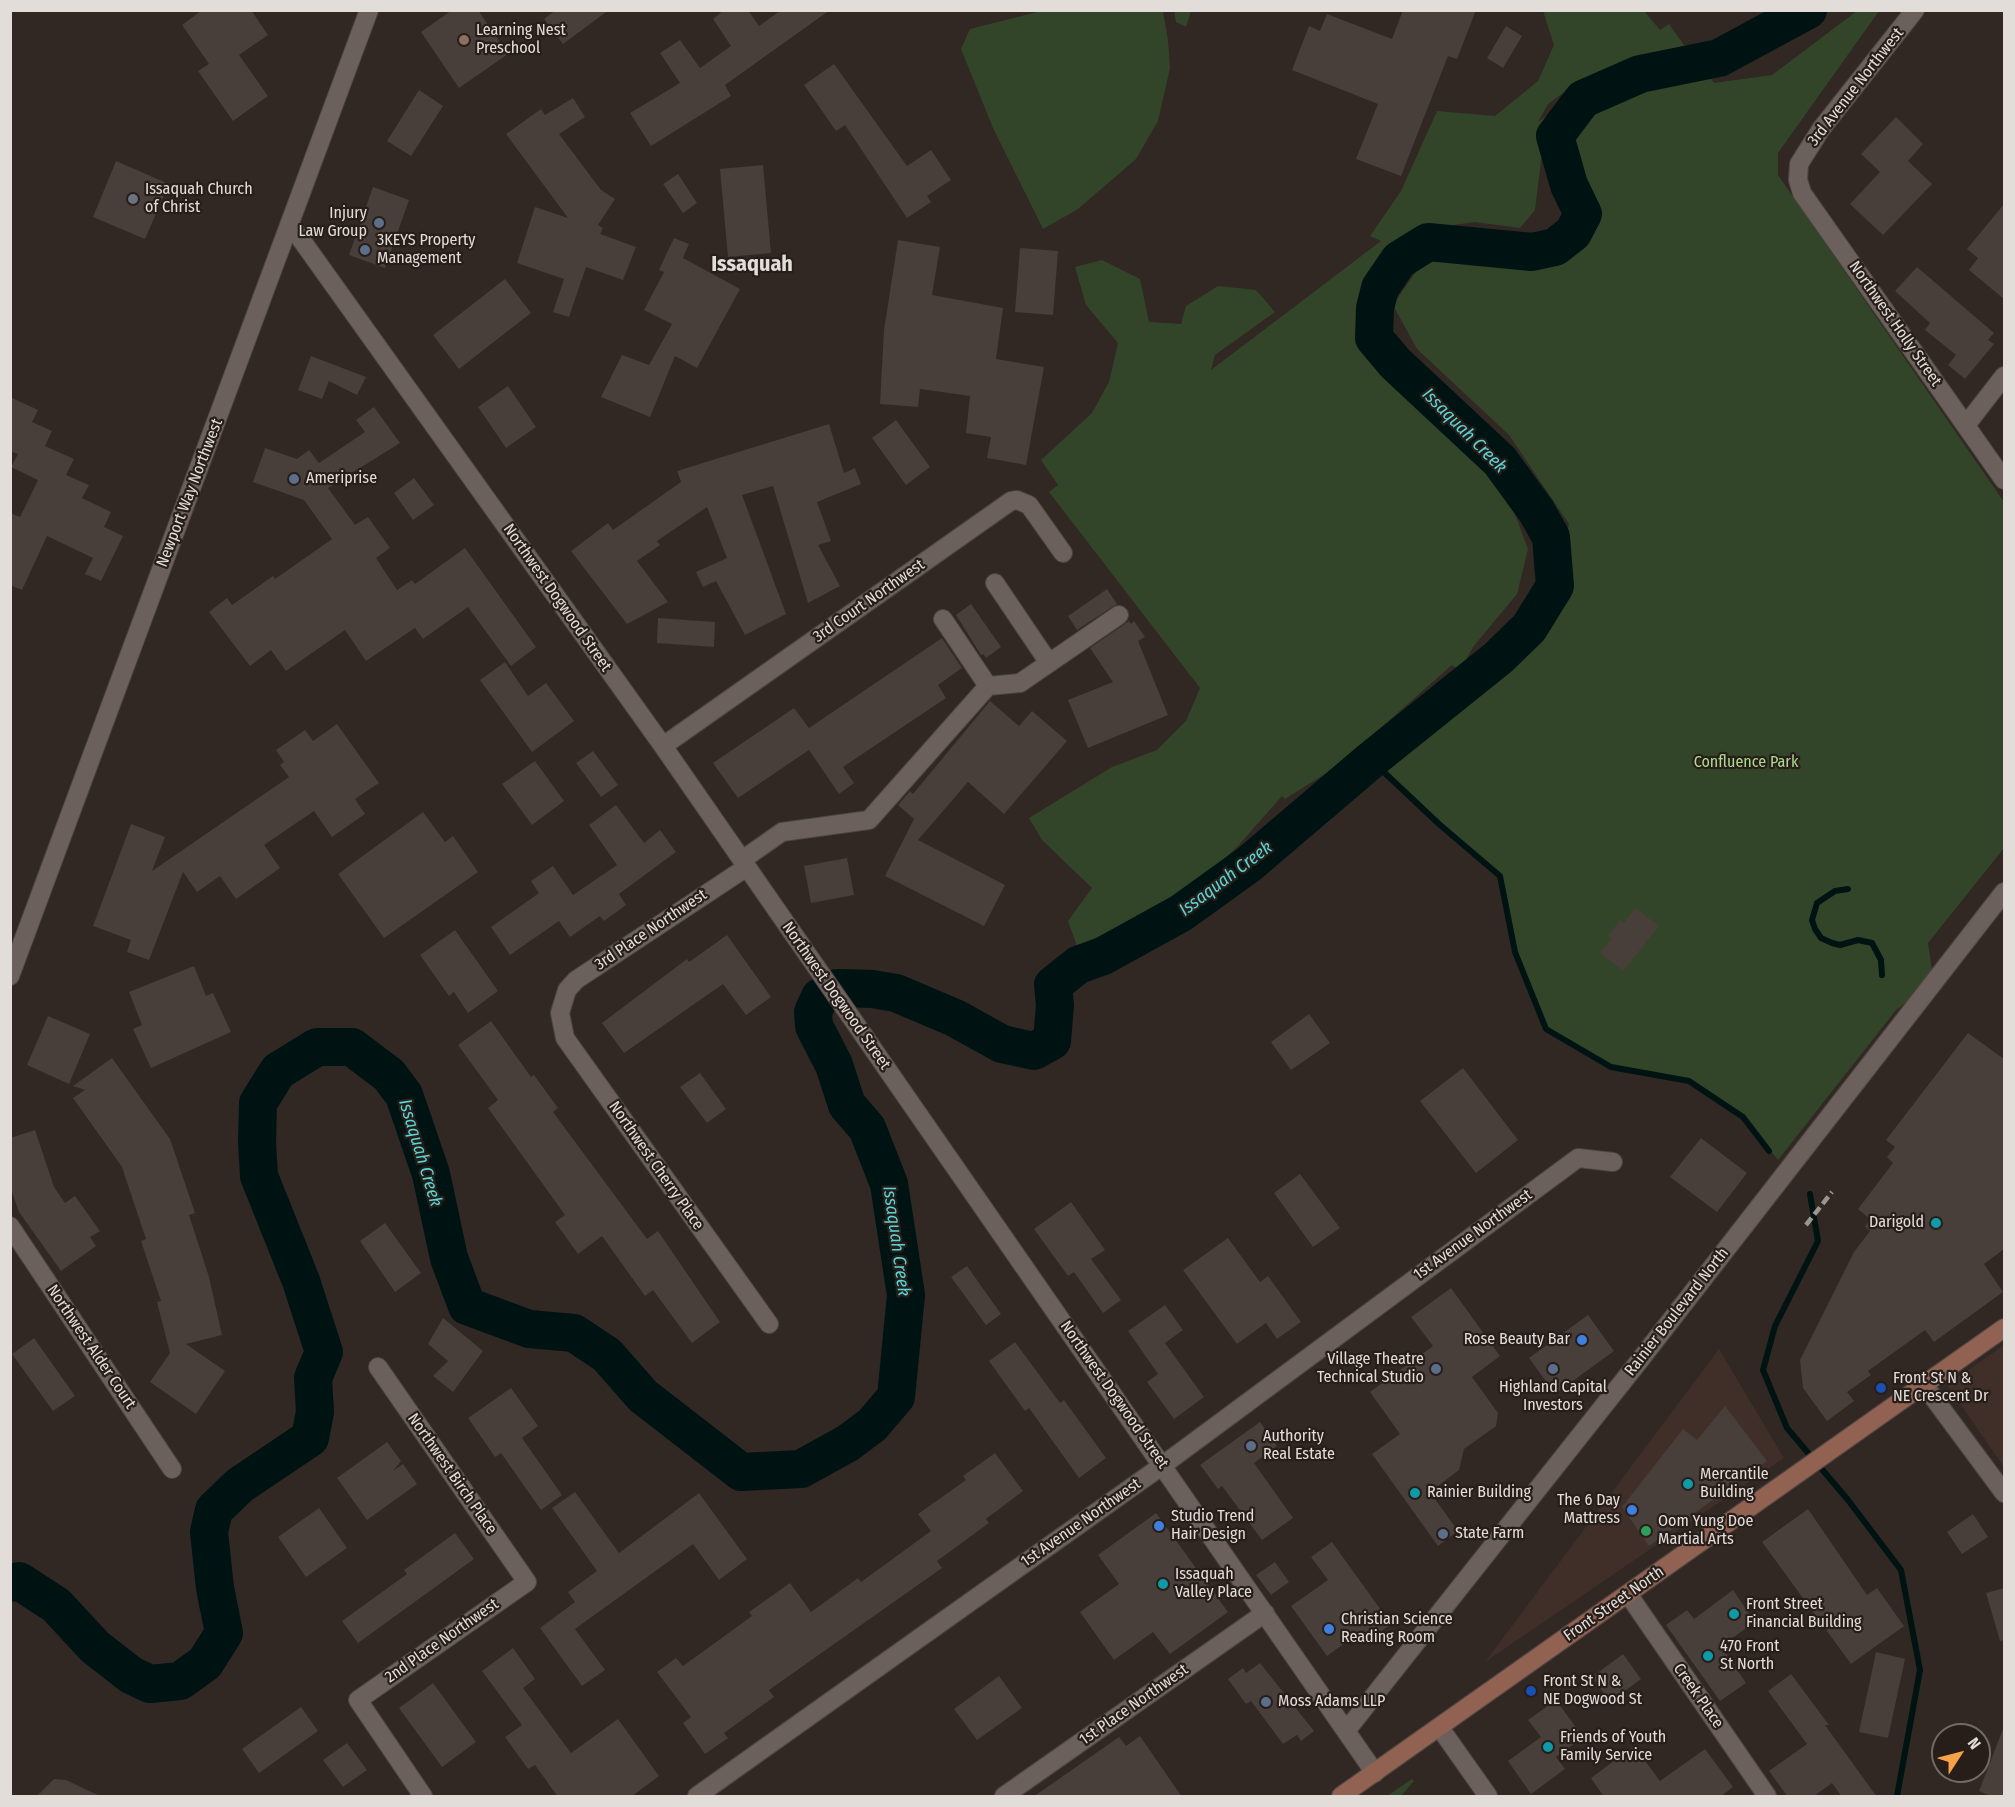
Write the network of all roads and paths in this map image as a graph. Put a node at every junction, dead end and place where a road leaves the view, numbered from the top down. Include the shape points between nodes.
1 (369, 10) edge
2 (1915, 10) edge
3 (1799, 164) joint
4 (290, 224) junction
5 (2004, 376) edge
6 (1966, 425) junction
7 (2004, 480) edge
8 (1063, 553) dead end
9 (995, 583) dead end
10 (1119, 615) dead end
11 (943, 619) dead end
12 (1049, 663) junction
13 (988, 686) junction
14 (663, 746) junction
15 (744, 863) junction
16 (2004, 892) edge
17 (10, 976) edge
18 (562, 1001) joint
19 (1613, 1162) dead end
20 (10, 1226) edge
21 (769, 1324) dead end
22 (2004, 1328) edge
23 (378, 1367) dead end
24 (1924, 1385) junction
25 (1162, 1465) junction
26 (172, 1468) dead end
27 (2004, 1493) edge
28 (526, 1582) joint
29 (1628, 1594) junction
30 (1265, 1613) junction
31 (1440, 1728) junction
32 (1346, 1731) junction
33 (1375, 1773) junction
34 (423, 1797) edge
35 (697, 1797) edge
36 (1004, 1797) edge
37 (1341, 1797) edge
38 (1488, 1797) edge
39 (1767, 1797) edge

1 - 4 street, Newport Way Northwest
2 - 3 street, 3rd Avenue Northwest via 1821,129
3 - 6 street, Northwest Holly Street via 1802,193
4 - 14 street, Northwest Dogwood Street
4 - 17 street, Newport Way Northwest
5 - 6 street
6 - 7 street, Northwest Holly Street
8 - 14 street, 3rd Court Northwest via 1029,505 1011,501
9 - 12 street
10 - 12 street
11 - 13 street
12 - 13 street via 1020,683
13 - 15 street, 3rd Place Northwest via 868,820 782,832
14 - 15 street, Northwest Dogwood Street
15 - 18 street, 3rd Place Northwest via 576,980
15 - 25 street, Northwest Dogwood Street
16 - 32 street, Rainier Boulevard North via 1633,1370
18 - 21 street, Northwest Cherry Place via 561,1025 566,1038
19 - 25 street, 1st Avenue Northwest via 1578,1158
20 - 26 street, Northwest Alder Court
22 - 24 main road, Front Street North
23 - 28 street, Northwest Birch Place
24 - 27 street
24 - 29 main road, Front Street North
25 - 30 street, Northwest Dogwood Street
25 - 35 street, 1st Avenue Northwest
28 - 34 street, 2nd Place Northwest via 358,1700
29 - 31 main road, Front Street North
29 - 39 street, Creek Place
30 - 32 street, Northwest Dogwood Street
30 - 36 street, 1st Place Northwest
31 - 33 main road, Front Street North
31 - 38 street
32 - 33 street, Northwest Dogwood Street
33 - 37 main road, Front Street North

